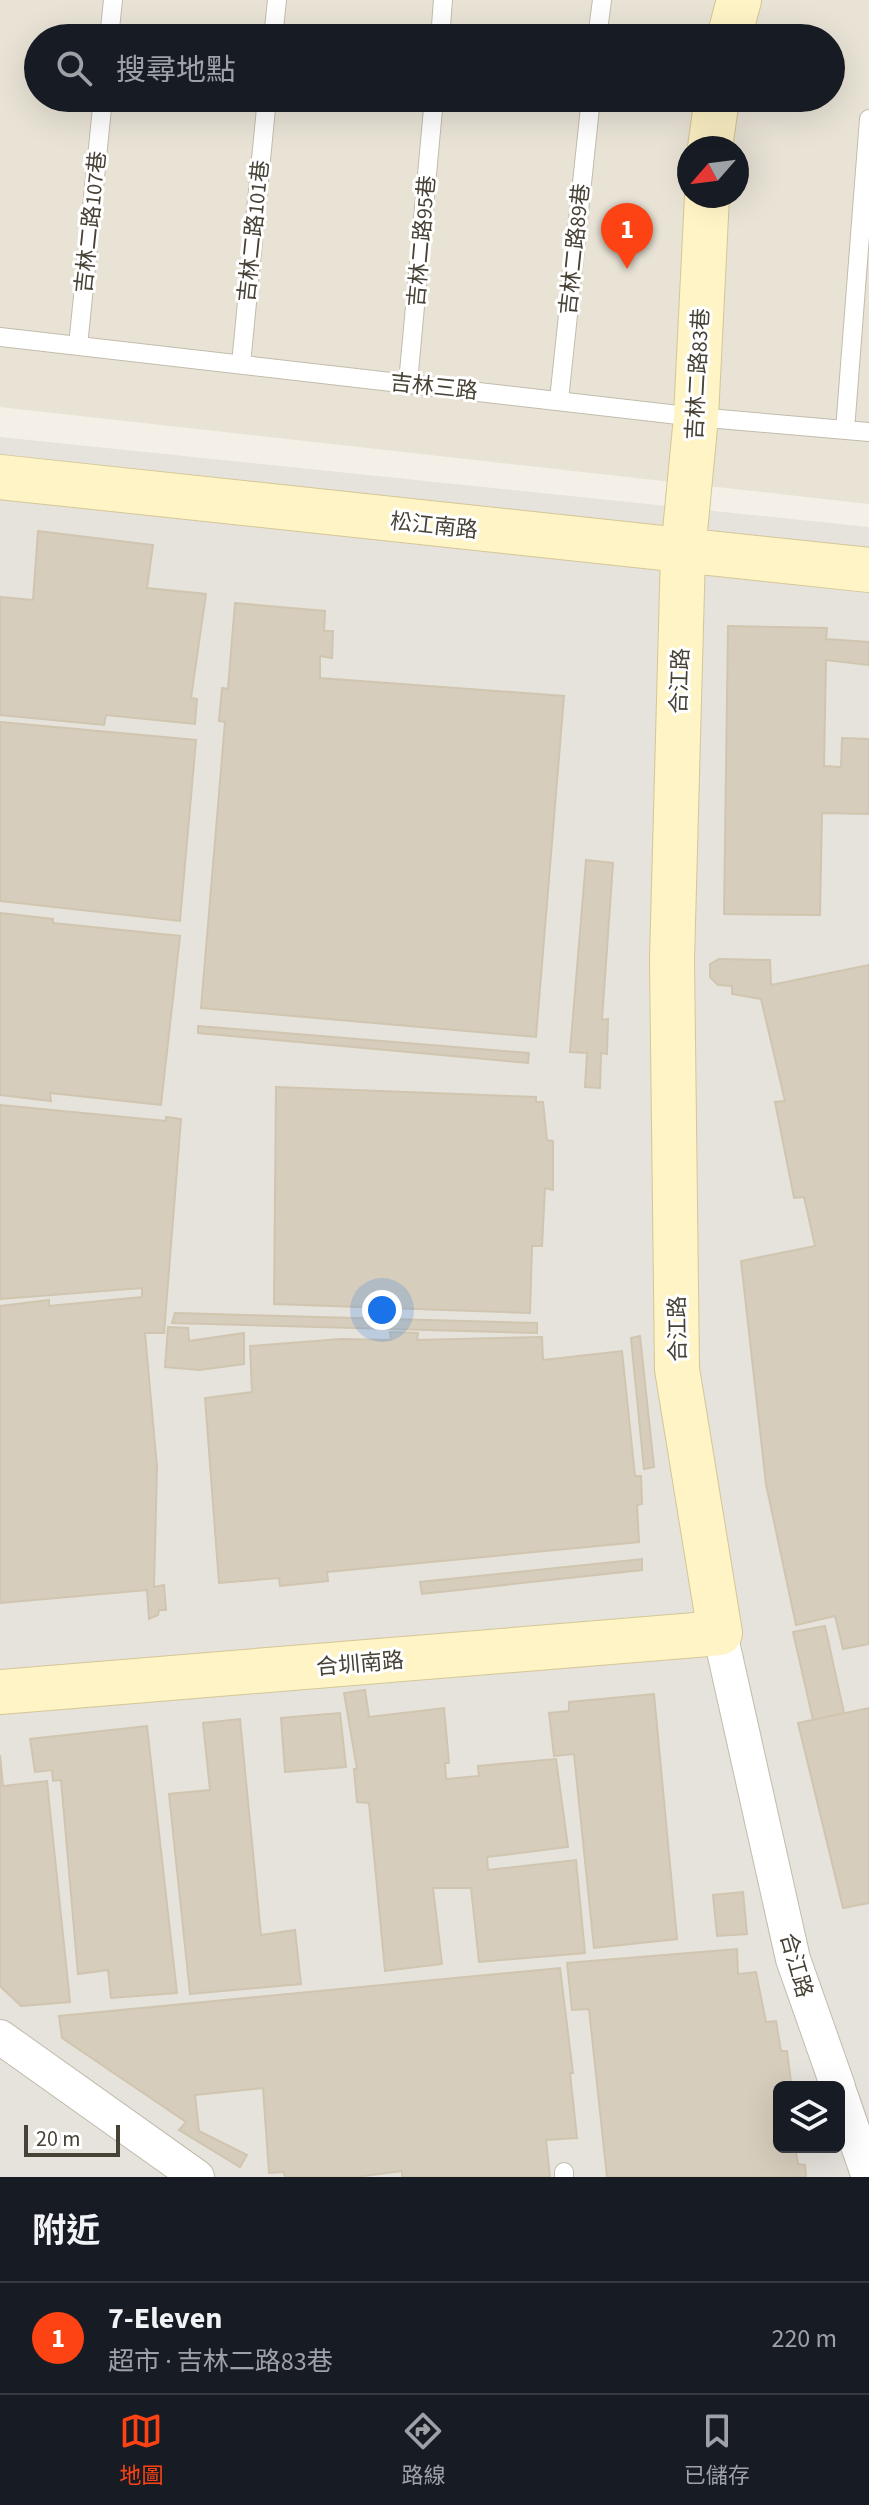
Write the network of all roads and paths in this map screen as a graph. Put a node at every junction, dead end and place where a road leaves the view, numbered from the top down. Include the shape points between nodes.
1 (113, 0) edge
2 (277, 0) edge
3 (443, 0) edge
4 (602, 0) edge
5 (739, 0) edge
6 (110, 24) edge
7 (274, 24) edge
8 (441, 24) edge
9 (599, 24) edge
10 (733, 24) edge
11 (102, 112) edge
12 (266, 112) edge
13 (433, 112) edge
14 (590, 112) edge
15 (715, 112) edge
16 (869, 119) edge
17 (712, 136) edge
18 (706, 208) edge
19 (0, 337) edge
20 (78, 346) junction
21 (241, 364) junction
22 (408, 383) junction
23 (559, 400) junction
24 (696, 417) junction
25 (845, 430) junction
26 (869, 432) edge
27 (0, 477) edge
28 (683, 552) junction
29 (869, 570) edge
30 (720, 1633) junction
31 (0, 1692) edge
32 (0, 2037) edge
33 (835, 2081) edge
34 (845, 2109) edge
35 (197, 2177) edge
36 (869, 2177) edge

1 - 6 lane
2 - 7 lane
3 - 8 lane
4 - 9 lane
5 - 10 street
11 - 20 lane, 吉林二路107巷
12 - 21 lane, 吉林二路101巷
13 - 22 lane, 吉林二路95巷
14 - 23 lane, 吉林二路89巷
15 - 17 street
16 - 25 lane
18 - 24 street, 吉林二路83巷
19 - 20 lane, 吉林三路
20 - 21 lane, 吉林三路
21 - 22 lane, 吉林三路
22 - 23 lane, 吉林三路
23 - 24 lane, 吉林三路
24 - 25 lane, 吉林三路
24 - 28 street, 吉林二路83巷
25 - 26 lane, 吉林三路
27 - 28 street, 松江南路
28 - 29 street, 松江南路
28 - 30 street, 合江路 via 672,960 677,1369
30 - 31 street, 合圳南路
30 - 33 street, 合江路 via 793,1959
32 - 35 street
34 - 36 street, 合江路

